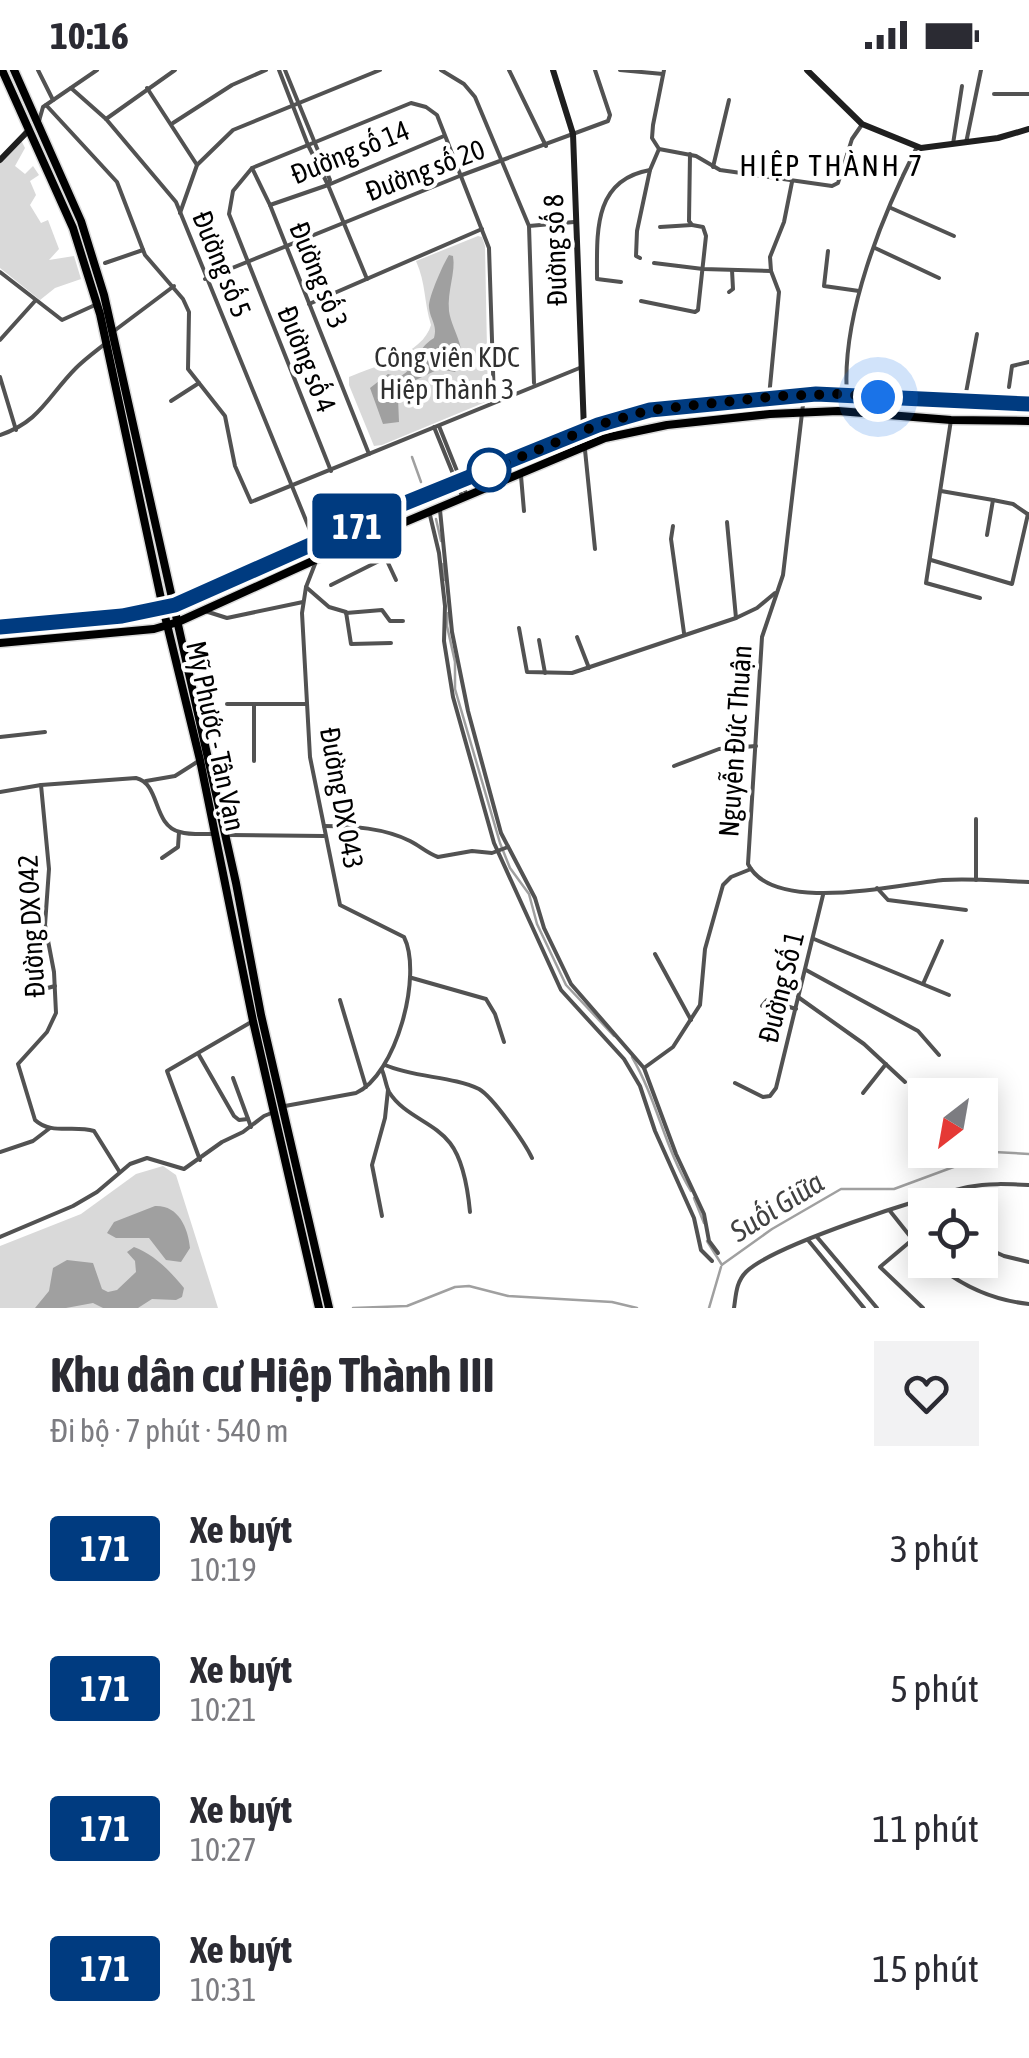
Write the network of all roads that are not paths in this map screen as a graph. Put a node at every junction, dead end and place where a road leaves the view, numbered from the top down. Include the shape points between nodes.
1 (2, 70) edge
2 (14, 70) edge
3 (38, 70) edge
4 (97, 70) edge
5 (175, 70) edge
6 (266, 70) edge
7 (282, 70) edge
8 (380, 70) edge
9 (442, 70) edge
10 (509, 70) edge
11 (553, 70) edge
12 (595, 70) edge
13 (620, 70) edge
14 (807, 70) edge
15 (981, 70) edge
16 (664, 72) edge
17 (962, 86) dead end
18 (72, 88) junction
19 (147, 88) junction
20 (994, 94) dead end
21 (1029, 94) edge
22 (28, 100) junction
23 (53, 100) junction
24 (729, 100) dead end
25 (295, 103) junction
26 (44, 106) junction
27 (106, 118) junction
28 (173, 123) junction
29 (38, 124) junction
30 (862, 124) junction
31 (1029, 129) edge
32 (30, 130) junction
33 (573, 134) junction
34 (444, 136) junction
35 (966, 143) junction
36 (311, 144) junction
37 (953, 144) junction
38 (546, 146) junction
39 (917, 147) junction
40 (659, 148) junction
41 (690, 154) junction
42 (0, 160) edge
43 (502, 163) junction
44 (197, 165) junction
45 (252, 168) junction
46 (712, 168) junction
47 (650, 170) junction
48 (462, 175) junction
49 (792, 182) junction
50 (328, 185) junction
51 (270, 205) junction
52 (892, 208) junction
53 (180, 213) junction
54 (576, 221) junction
55 (342, 224) junction
56 (692, 225) junction
57 (528, 226) junction
58 (660, 228) dead end
59 (482, 230) junction
60 (954, 236) dead end
61 (286, 246) junction
62 (875, 248) junction
63 (143, 250) junction
64 (828, 251) dead end
65 (640, 258) dead end
66 (246, 262) junction
67 (654, 262) dead end
68 (104, 263) dead end
69 (703, 270) junction
70 (732, 270) junction
71 (771, 271) junction
72 (0, 272) edge
73 (939, 278) dead end
74 (205, 279) junction
75 (367, 279) junction
76 (620, 282) dead end
77 (174, 286) junction
78 (859, 291) junction
79 (729, 292) dead end
80 (35, 301) junction
81 (642, 301) dead end
82 (98, 304) junction
83 (309, 304) junction
84 (112, 332) junction
85 (977, 334) dead end
86 (0, 340) edge
87 (106, 343) junction
88 (1029, 362) edge
89 (582, 367) junction
90 (0, 378) edge
91 (199, 383) junction
92 (534, 384) junction
93 (1009, 388) dead end
94 (804, 394) junction
95 (848, 395) junction
96 (769, 397) junction
97 (171, 401) dead end
98 (494, 401) junction
99 (964, 402) junction
100 (1029, 404) edge
101 (804, 413) junction
102 (951, 420) junction
103 (1029, 421) edge
104 (436, 426) junction
105 (16, 430) junction
106 (584, 431) junction
107 (0, 435) edge
108 (584, 447) junction
109 (369, 454) junction
110 (331, 471) junction
111 (521, 475) junction
112 (459, 482) junction
113 (290, 485) junction
114 (940, 491) junction
115 (464, 497) junction
116 (993, 500) junction
117 (440, 507) junction
118 (429, 511) junction
119 (524, 511) dead end
120 (1028, 514) edge
121 (728, 522) dead end
122 (673, 526) dead end
123 (376, 535) junction
124 (987, 535) dead end
125 (315, 544) junction
126 (595, 549) dead end
127 (387, 558) junction
128 (317, 560) junction
129 (931, 560) junction
130 (396, 580) dead end
131 (332, 585) dead end
132 (306, 587) junction
133 (779, 590) junction
134 (980, 598) dead end
135 (303, 602) junction
136 (175, 605) junction
137 (163, 608) junction
138 (205, 610) junction
139 (346, 614) junction
140 (736, 618) junction
141 (73, 621) junction
142 (403, 621) dead end
143 (173, 624) junction
144 (0, 627) edge
145 (519, 628) dead end
146 (684, 632) junction
147 (75, 637) junction
148 (577, 637) dead end
149 (539, 640) dead end
150 (0, 642) edge
151 (391, 643) dead end
152 (589, 668) junction
153 (545, 673) junction
154 (227, 704) dead end
155 (254, 704) junction
156 (306, 704) junction
157 (44, 732) dead end
158 (0, 737) edge
159 (756, 746) junction
160 (200, 760) junction
161 (254, 762) dead end
162 (674, 766) dead end
163 (146, 781) junction
164 (41, 785) junction
165 (0, 792) edge
166 (976, 819) dead end
167 (324, 826) junction
168 (180, 832) junction
169 (219, 834) junction
170 (326, 836) junction
171 (508, 848) junction
172 (498, 852) junction
173 (162, 858) dead end
174 (751, 869) junction
175 (976, 880) junction
176 (1029, 882) edge
177 (877, 888) junction
178 (823, 894) junction
179 (966, 910) dead end
180 (814, 939) junction
181 (942, 941) dead end
182 (656, 954) dead end
183 (806, 970) junction
184 (412, 978) junction
185 (923, 984) junction
186 (54, 986) junction
187 (29, 993) dead end
188 (949, 995) dead end
189 (798, 997) junction
190 (340, 1000) dead end
191 (762, 1006) dead end
192 (796, 1009) junction
193 (691, 1020) junction
194 (252, 1021) junction
195 (504, 1042) dead end
196 (200, 1055) junction
197 (939, 1055) dead end
198 (886, 1064) junction
199 (384, 1067) junction
200 (644, 1068) junction
201 (234, 1078) dead end
202 (906, 1082) dead end
203 (734, 1083) dead end
204 (366, 1088) junction
205 (388, 1090) junction
206 (863, 1093) dead end
207 (280, 1109) junction
208 (248, 1119) junction
209 (251, 1127) junction
210 (50, 1128) junction
211 (0, 1152) edge
212 (532, 1158) dead end
213 (200, 1160) junction
214 (119, 1172) junction
215 (1029, 1185) edge
216 (969, 1188) edge
217 (908, 1205) edge
218 (890, 1211) junction
219 (470, 1212) dead end
220 (382, 1216) dead end
221 (908, 1235) edge
222 (818, 1236) junction
223 (0, 1237) edge
224 (808, 1240) junction
225 (908, 1243) edge
226 (718, 1253) dead end
227 (998, 1253) edge
228 (712, 1261) dead end
229 (1029, 1262) edge
230 (957, 1278) edge
231 (1029, 1304) edge
232 (1018, 1305) edge
233 (319, 1308) edge
234 (330, 1308) edge
235 (734, 1308) edge
236 (864, 1308) edge
237 (877, 1308) edge
238 (923, 1308) edge

1 - 32 main road, Mỹ Phước - Tân Vạn
2 - 22 main road, Mỹ Phước - Tân Vạn
3 - 23 street
4 - 18 street
5 - 19 street
6 - 28 street
7 - 25 street
8 - 25 street
9 - 43 street via 475,97
10 - 38 street
11 - 33 street, Đường số 8
12 - 33 street, Đường số 20 via 610,118
13 - 16 street
14 - 30 street
15 - 35 street
16 - 40 street via 652,138
17 - 37 street
18 - 23 street
18 - 27 street, Đường số 5
19 - 27 street
19 - 28 street
20 - 21 street
22 - 26 street
22 - 29 main road, Mỹ Phước - Tân Vạn
23 - 26 street
24 - 46 street
25 - 36 street
25 - 44 street via 233,130
26 - 29 street
26 - 63 street via 117,182
27 - 53 street, Đường số 5
28 - 44 street
29 - 84 main road, Mỹ Phước - Tân Vạn via 88,241
30 - 39 street
30 - 49 street via 838,183
31 - 35 street
32 - 42 street
32 - 82 main road, Mỹ Phước - Tân Vạn
33 - 38 street, Đường số 20
33 - 54 street, Đường số 8
34 - 36 street via 437,116 412,103
34 - 48 street
34 - 50 street, Đường số 14
35 - 37 street
36 - 45 street
36 - 50 street
37 - 39 street
38 - 43 street, Đường số 20
39 - 52 street
40 - 41 street
40 - 47 street
41 - 46 street
41 - 56 street
43 - 48 street, Đường số 20
43 - 57 street
44 - 53 street
45 - 51 street, Đường số 3
45 - 66 street, Đường số 4 via 230,203
46 - 49 street
47 - 65 street via 637,231
47 - 76 street via 630,174 601,207 596,278
48 - 55 street, Đường số 20
48 - 59 street
49 - 71 street
50 - 51 street, Đường số 14
50 - 55 street
51 - 61 street, Đường số 3
52 - 60 street
52 - 62 street
53 - 74 street, Đường số 5
54 - 57 street
54 - 89 street, Đường số 8
55 - 61 street, Đường số 20
55 - 75 street
56 - 58 street
56 - 69 street via 703,227 706,236
57 - 92 street
59 - 75 street
59 - 98 street via 489,248
61 - 66 street, Đường số 20
61 - 83 street, Đường số 3
62 - 73 street
62 - 78 street
63 - 68 street
63 - 77 street
64 - 78 street via 824,286
66 - 74 street, Đường số 20
66 - 110 street, Đường số 4
67 - 69 street
69 - 70 street
69 - 81 street via 696,312
70 - 71 street
70 - 79 street
71 - 96 street via 779,292
72 - 80 street
74 - 113 street, Đường số 5
75 - 83 street
77 - 84 street
77 - 91 street via 189,312 188,369
78 - 95 street
80 - 82 street via 62,320
80 - 86 street
82 - 87 main road, Mỹ Phước - Tân Vạn
83 - 109 street, Đường số 3
84 - 136 main road, Mỹ Phước - Tân Vạn
85 - 99 street
87 - 105 street
87 - 137 main road, Mỹ Phước - Tân Vạn
88 - 93 street via 1011,368
89 - 92 street
89 - 106 street, Đường số 8
90 - 105 street
91 - 97 street
91 - 113 street via 224,416 251,502
92 - 98 street
94 - 95 main road
94 - 96 main road
94 - 101 street, Nguyễn Đức Thuận
95 - 99 main road
96 - 106 main road via 650,410
98 - 104 street
99 - 100 main road
101 - 102 main road
101 - 108 main road via 634,430
101 - 133 street, Nguyễn Đức Thuận
102 - 103 main road
102 - 114 street
104 - 109 street
104 - 112 street
105 - 107 street
106 - 112 main road
108 - 111 main road
108 - 126 street
109 - 110 street
110 - 113 street
111 - 115 main road
111 - 119 street
112 - 115 street
112 - 125 main road
113 - 125 street, Đường số 5
114 - 116 street
114 - 129 street
115 - 117 main road
116 - 120 street
116 - 124 street
117 - 118 main road
117 - 171 street via 462,686
118 - 123 main road
118 - 172 street via 453,697
120 - 129 street via 1012,584
121 - 140 street
122 - 146 street
123 - 127 street
123 - 128 main road
125 - 136 main road
127 - 130 street
127 - 131 street
128 - 132 street, Đường DX 043
128 - 138 main road
129 - 134 street via 926,584
132 - 135 street, Đường DX 043
132 - 139 street
133 - 140 street
133 - 159 street, Nguyễn Đức Thuận via 762,638
135 - 138 street via 226,618
135 - 156 street, Đường DX 043
136 - 137 main road
136 - 143 main road, Mỹ Phước - Tân Vạn
137 - 141 main road
137 - 143 main road, Mỹ Phước - Tân Vạn
138 - 143 main road
139 - 142 street via 382,610 390,621
139 - 151 street via 352,644
140 - 146 street
141 - 144 main road
141 - 147 main road
143 - 147 main road
143 - 160 main road, Mỹ Phước - Tân Vạn
143 - 169 main road, Mỹ Phước - Tân Vạn
145 - 153 street via 526,672
146 - 152 street
147 - 150 main road
148 - 152 street
149 - 153 street
152 - 153 street
154 - 155 street
155 - 156 street
155 - 161 street
156 - 167 street, Đường DX 043
157 - 158 street
159 - 162 street via 719,749
159 - 174 street, Nguyễn Đức Thuận
160 - 163 street via 174,776
160 - 169 main road, Mỹ Phước - Tân Vạn
163 - 164 street
163 - 168 street via 162,816
164 - 165 street
164 - 186 street, Đường DX 042 via 49,869 45,925
166 - 175 street
167 - 170 street, Đường DX 043
167 - 172 street via 382,832 438,857
168 - 169 street
168 - 173 street via 178,846
169 - 170 street
169 - 194 main road, Mỹ Phước - Tân Vạn
169 - 207 main road, Mỹ Phước - Tân Vạn via 236,883
170 - 184 street, Đường DX 043 via 340,904 404,937
171 - 172 street
171 - 200 street via 571,984
172 - 228 street via 561,990 640,1086 694,1218 700,1250
174 - 178 street, Nguyễn Đức Thuận via 776,886
174 - 193 street via 723,885 705,949 702,1000
175 - 176 street, Nguyễn Đức Thuận
175 - 177 street, Nguyễn Đức Thuận
177 - 178 street, Nguyễn Đức Thuận
177 - 179 street via 888,900
178 - 180 street, Đường Số 1
180 - 183 street, Đường Số 1
180 - 185 street
181 - 185 street
182 - 193 street
183 - 189 street, Đường Số 1
183 - 197 street via 918,1031
184 - 195 street via 486,999
184 - 199 street
185 - 188 street
186 - 187 street
186 - 210 street, Đường DX 042 via 52,1024 18,1064 34,1120
189 - 192 street, Đường Số 1
189 - 198 street
190 - 204 street
191 - 192 street via 767,1000
192 - 203 street, Đường Số 1 via 770,1096
193 - 200 street via 673,1047
194 - 196 street
194 - 207 main road, Mỹ Phước - Tân Vạn
196 - 208 street via 236,1118
196 - 213 street via 167,1073
198 - 202 street
198 - 206 street
199 - 204 street
199 - 205 street
199 - 212 street via 482,1091
200 - 226 street
201 - 208 street
204 - 207 street
205 - 219 street via 448,1141
205 - 220 street via 372,1165
207 - 209 street
207 - 233 main road, Mỹ Phước - Tân Vạn
207 - 234 main road, Mỹ Phước - Tân Vạn
208 - 209 street
209 - 213 street
210 - 211 street
210 - 214 street via 94,1131
213 - 214 street via 178,1170 148,1158
214 - 223 street via 72,1206
215 - 216 street
217 - 218 street
218 - 221 street
218 - 222 street
222 - 224 street
222 - 237 street
224 - 235 street via 746,1272
224 - 236 street
225 - 238 street via 880,1267
227 - 229 street
230 - 232 street
231 - 232 street

